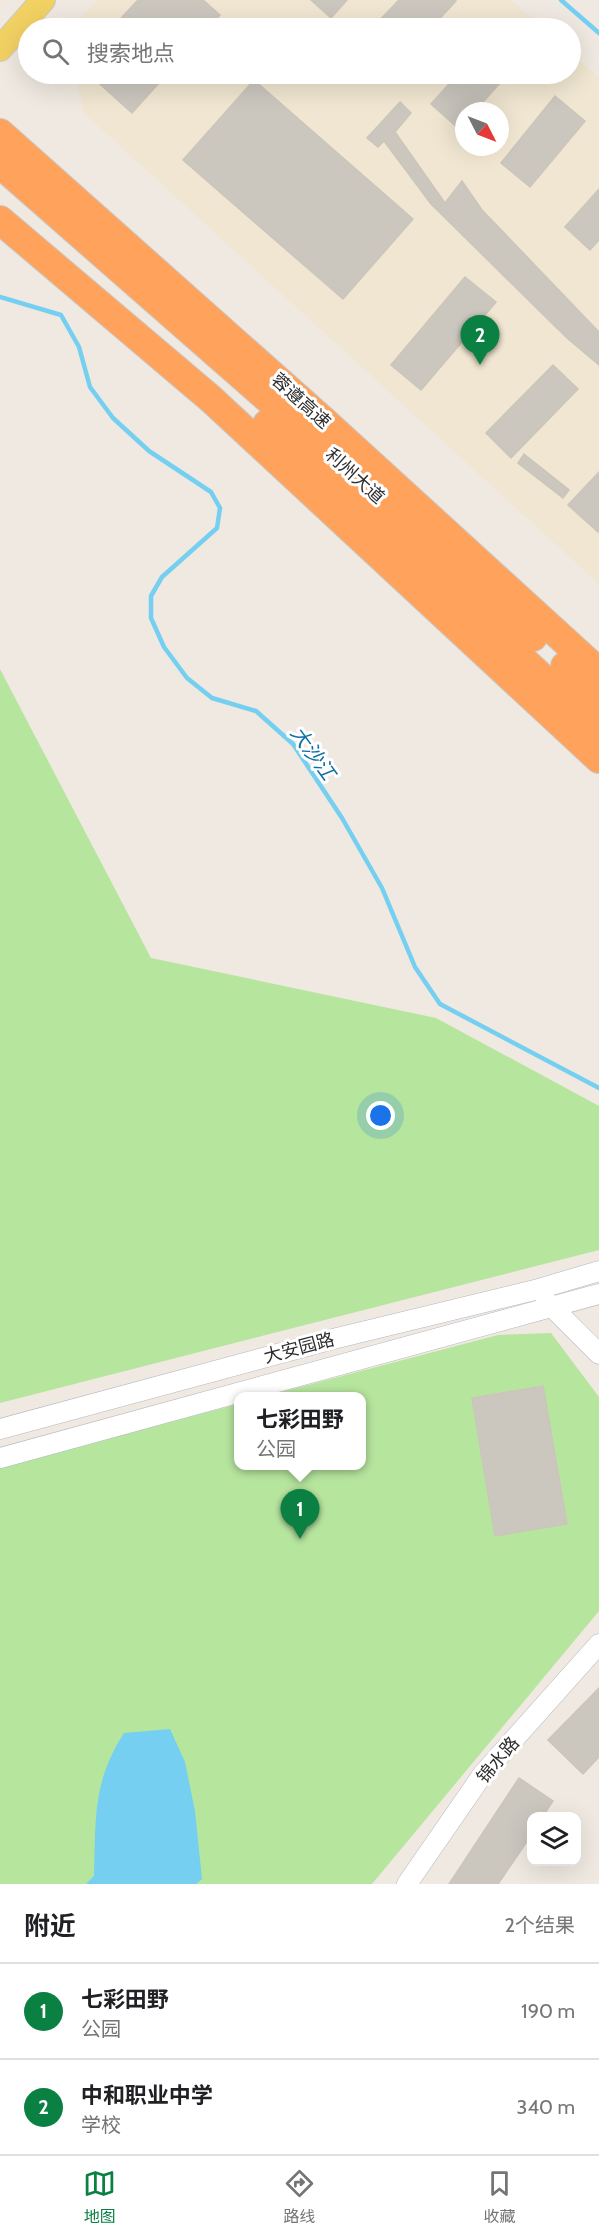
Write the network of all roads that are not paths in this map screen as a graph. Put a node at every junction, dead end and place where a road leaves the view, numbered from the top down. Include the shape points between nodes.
1 (43, 0) edge
2 (27, 18) edge
3 (18, 28) edge
4 (0, 49) edge
5 (0, 133) edge
6 (0, 164) edge
7 (0, 201) edge
8 (0, 220) edge
9 (599, 672) edge
10 (599, 697) edge
11 (599, 730) edge
12 (599, 759) edge
13 (599, 1271) edge
14 (535, 1290) junction
15 (599, 1294) edge
16 (553, 1308) junction
17 (599, 1354) edge
18 (243, 1392) edge
19 (234, 1395) edge
20 (0, 1429) edge
21 (0, 1458) edge
22 (599, 1644) edge
23 (407, 1884) edge

1 - 2 main road
3 - 4 main road
5 - 9 highway, 蓉遵高速
6 - 10 highway, 利州大道 via 316,441
7 - 11 highway, 利州大道 via 253,411
8 - 12 highway via 211,399
13 - 14 street, 大安园路
14 - 16 street
14 - 20 street, 大安园路 via 333,1339
15 - 16 street
16 - 17 street
16 - 18 street
19 - 21 street
22 - 23 street, 锦水路 via 483,1774

